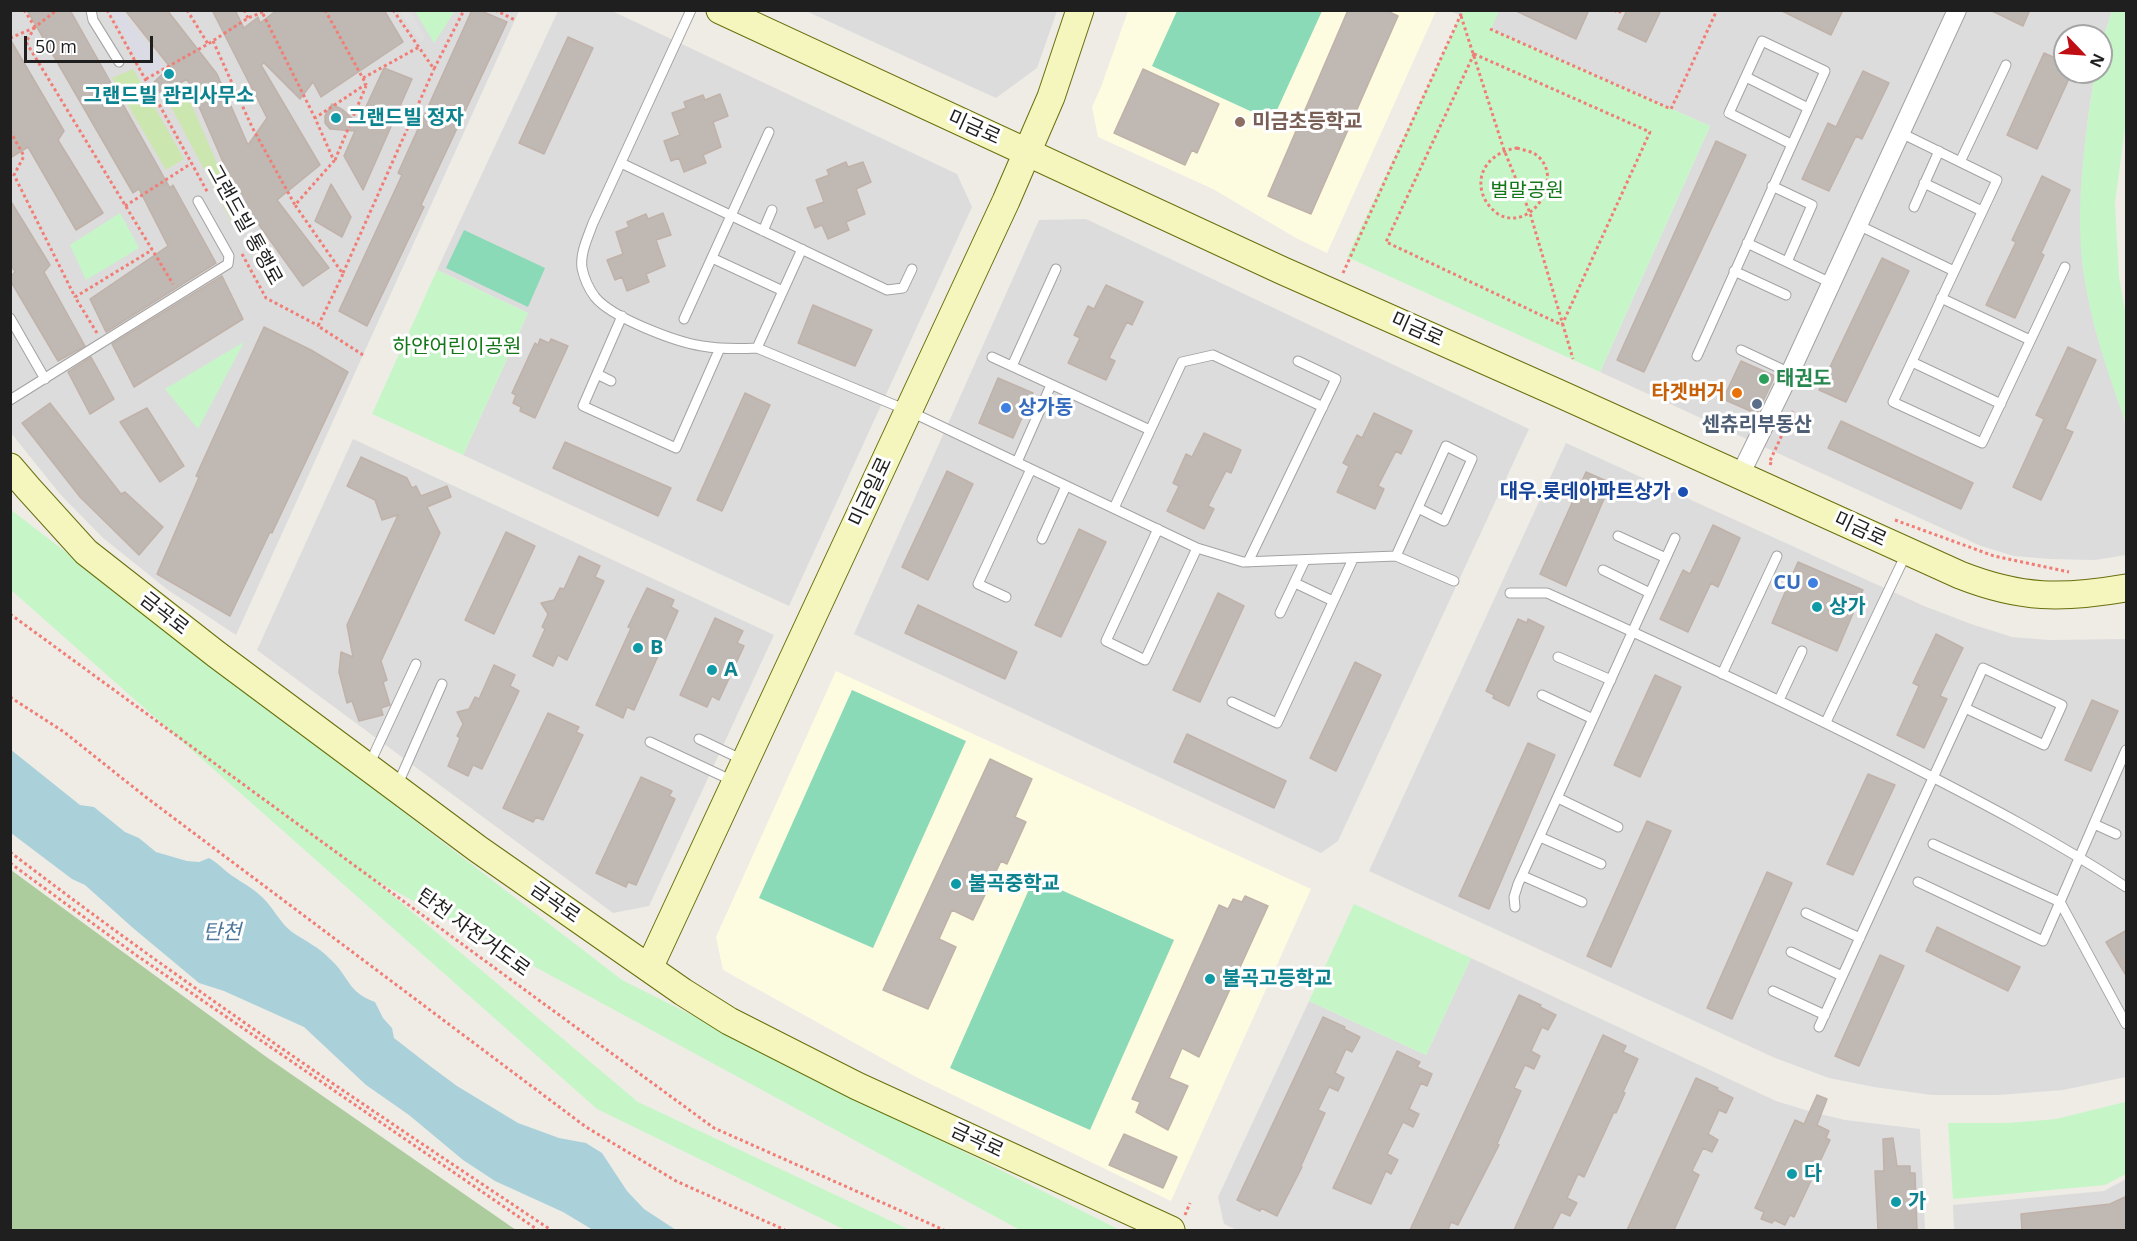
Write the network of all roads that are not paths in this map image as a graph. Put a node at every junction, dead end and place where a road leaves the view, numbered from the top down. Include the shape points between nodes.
1 (91, 10) edge
2 (691, 10) edge
3 (720, 10) edge
4 (1080, 10) edge
5 (1957, 10) edge
6 (119, 62) dead end
7 (2006, 65) dead end
8 (1746, 76) junction
9 (1808, 108) junction
10 (769, 132) dead end
11 (1901, 133) junction
12 (1791, 144) junction
13 (1939, 151) junction
14 (1028, 152) junction
15 (621, 162) junction
16 (1960, 162) junction
17 (1924, 183) junction
18 (1772, 186) junction
19 (198, 201) dead end
20 (1914, 207) dead end
21 (772, 210) dead end
22 (1982, 211) junction
23 (731, 215) junction
24 (1858, 225) junction
25 (763, 231) junction
26 (1747, 243) junction
27 (802, 249) junction
28 (712, 258) junction
29 (1787, 262) junction
30 (2064, 267) dead end
31 (912, 269) dead end
32 (1056, 269) dead end
33 (1734, 271) junction
34 (1954, 271) junction
35 (1831, 284) junction
36 (783, 291) junction
37 (1786, 295) dead end
38 (1941, 298) junction
39 (1720, 303) junction
40 (1730, 308) dead end
41 (622, 316) junction
42 (10, 318) edge
43 (684, 319) dead end
44 (1926, 331) junction
45 (1936, 336) dead end
46 (2030, 340) junction
47 (720, 348) junction
48 (757, 348) junction
49 (1741, 350) dead end
50 (1697, 356) dead end
51 (992, 357) dead end
52 (1298, 361) dead end
53 (1912, 362) junction
54 (1012, 366) junction
55 (1790, 373) junction
56 (597, 374) junction
57 (45, 379) junction
58 (611, 381) dead end
59 (1051, 385) junction
60 (10, 400) edge
61 (2001, 404) junction
62 (1323, 407) junction
63 (909, 411) junction
64 (1150, 430) junction
65 (1017, 462) junction
66 (10, 466) edge
67 (1031, 469) junction
68 (1740, 475) junction
69 (1066, 486) junction
70 (1114, 508) junction
71 (1418, 508) junction
72 (1158, 529) junction
73 (1618, 536) dead end
74 (1674, 538) dead end
75 (1042, 539) dead end
76 (1197, 548) junction
77 (1907, 551) junction
78 (1396, 556) junction
79 (1777, 556) dead end
80 (1666, 558) junction
81 (1353, 559) junction
82 (1305, 560) junction
83 (1248, 562) junction
84 (1603, 570) dead end
85 (1454, 581) dead end
86 (1294, 583) junction
87 (2127, 588) edge
88 (1650, 592) junction
89 (1510, 593) dead end
90 (1006, 597) dead end
91 (1333, 601) junction
92 (1280, 614) dead end
93 (1633, 632) junction
94 (1802, 651) dead end
95 (1558, 657) dead end
96 (416, 664) dead end
97 (1722, 674) junction
98 (1611, 680) junction
99 (442, 684) dead end
100 (1542, 695) dead end
101 (1779, 700) junction
102 (1232, 702) dead end
103 (1965, 708) junction
104 (1593, 719) junction
105 (1826, 722) junction
106 (699, 739) dead end
107 (650, 742) dead end
108 (2127, 750) edge
109 (368, 767) junction
110 (741, 771) junction
111 (1933, 777) junction
112 (396, 788) junction
113 (1558, 798) junction
114 (2094, 824) junction
115 (1618, 827) dead end
116 (2116, 834) dead end
117 (1540, 837) junction
118 (1933, 844) dead end
119 (2080, 857) junction
120 (1601, 864) dead end
121 (1523, 876) junction
122 (1918, 882) dead end
123 (2127, 887) edge
124 (1582, 902) dead end
125 (2060, 902) junction
126 (1515, 907) dead end
127 (1806, 913) dead end
128 (1860, 938) junction
129 (1791, 952) dead end
130 (649, 968) junction
131 (1842, 976) junction
132 (1773, 991) dead end
133 (1824, 1015) junction
134 (2127, 1024) edge
135 (1819, 1027) dead end
136 (1171, 1230) edge

1 - 6 lane
2 - 15 lane
3 - 14 main road, 미금로
4 - 14 main road, 미금일로
5 - 11 street
7 - 16 lane
8 - 9 lane
8 - 9 lane via 1762,40 1825,71
8 - 12 lane via 1729,113
9 - 12 lane
10 - 23 lane
11 - 13 lane
11 - 24 street
12 - 18 lane
13 - 16 lane
13 - 17 lane
14 - 63 main road, 미금일로
14 - 68 main road, 미금로
15 - 23 lane
15 - 41 lane via 585,244 582,264 596,298
16 - 22 lane via 1997,180
17 - 20 lane
17 - 22 lane
18 - 26 lane
18 - 29 lane via 1812,205
19 - 57 lane via 229,256 228,264
21 - 25 lane
22 - 34 lane
23 - 25 lane
23 - 28 lane
24 - 34 lane
24 - 35 street
25 - 27 lane
26 - 29 lane
26 - 33 lane
27 - 31 lane via 887,290 903,288
27 - 36 lane
28 - 36 lane
28 - 43 lane
29 - 35 lane
30 - 46 lane
32 - 54 lane
33 - 37 lane
33 - 39 lane
34 - 38 lane
35 - 55 street
36 - 48 lane
38 - 44 lane
38 - 46 lane
39 - 40 lane
39 - 50 lane
41 - 47 lane via 666,336
41 - 56 lane
42 - 57 lane
44 - 45 lane
44 - 53 lane
46 - 61 lane
47 - 48 lane
47 - 56 lane via 676,448 583,406
48 - 63 lane
49 - 55 lane
51 - 54 lane
52 - 62 lane via 1336,379
53 - 61 lane
53 - 61 lane via 1893,402 1982,443
54 - 59 lane
55 - 68 street
56 - 58 lane
57 - 60 lane
59 - 64 lane
59 - 65 lane
62 - 64 lane via 1213,355 1182,362
62 - 83 lane
63 - 65 lane
63 - 110 main road, 미금일로
64 - 70 lane
65 - 67 lane
66 - 109 main road, 금곡로 via 86,552
67 - 69 lane
67 - 90 lane via 978,584
68 - 77 main road, 미금로
69 - 70 lane
69 - 75 lane
70 - 72 lane
71 - 71 lane via 1446,446 1472,459 1444,521
71 - 78 lane
72 - 76 lane
72 - 76 lane via 1106,641 1145,660
73 - 80 lane
74 - 80 lane
76 - 83 lane
77 - 87 main road, 미금로 via 2010,592 2052,597
77 - 105 lane
78 - 81 lane
78 - 85 lane
79 - 97 lane
80 - 88 lane
81 - 82 lane
81 - 91 lane
82 - 83 lane
82 - 86 lane
84 - 88 lane
86 - 91 lane
86 - 92 lane
88 - 93 lane
89 - 93 lane via 1547,594
91 - 102 lane via 1277,723
93 - 97 lane
93 - 98 lane
94 - 101 lane
95 - 98 lane
96 - 109 lane
97 - 101 lane
98 - 104 lane
99 - 112 lane
100 - 104 lane
101 - 105 lane
103 - 103 lane via 1983,668 2062,705 2044,746
103 - 111 lane
104 - 113 lane
105 - 111 lane
106 - 110 lane
107 - 110 lane
108 - 114 lane
109 - 112 main road, 금곡로
110 - 130 main road, 미금일로
111 - 119 lane
111 - 128 lane
112 - 130 main road, 금곡로
113 - 115 lane
113 - 117 lane
114 - 116 lane
114 - 119 lane
117 - 120 lane
117 - 121 lane
118 - 125 lane
119 - 123 lane
119 - 125 lane
121 - 124 lane
121 - 126 lane via 1514,897
122 - 125 lane via 2043,941
125 - 134 lane
127 - 128 lane
128 - 131 lane
129 - 131 lane
130 - 136 main road, 금곡로 via 729,1020 857,1086
131 - 133 lane
132 - 133 lane
133 - 135 lane

